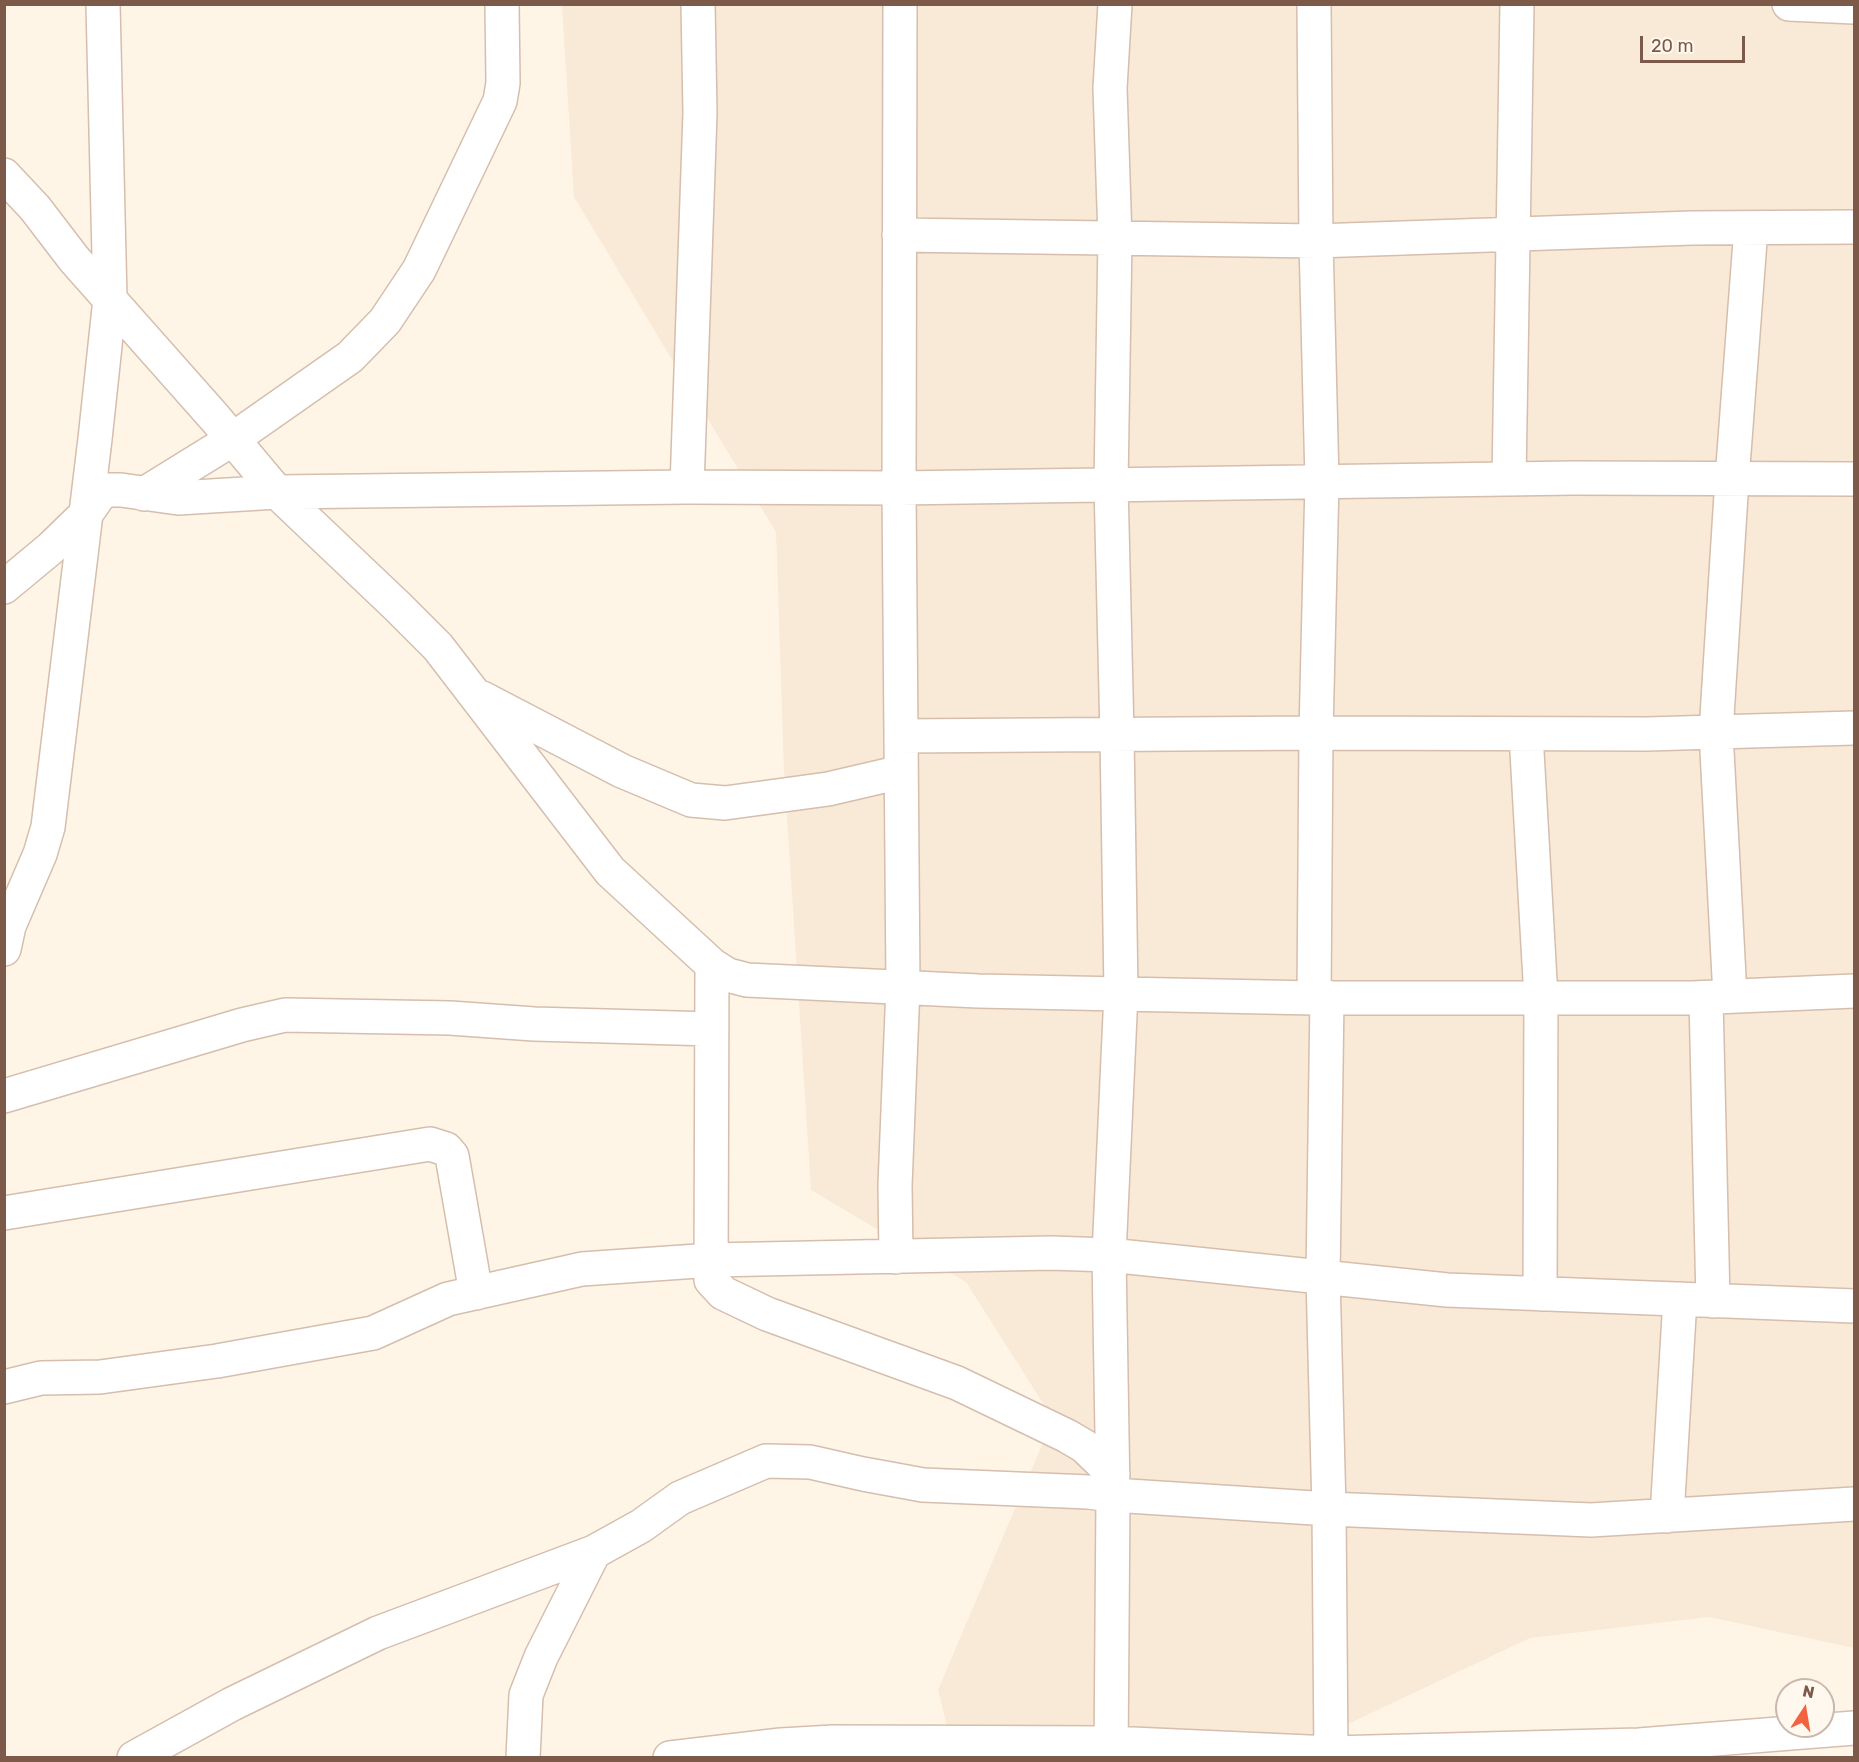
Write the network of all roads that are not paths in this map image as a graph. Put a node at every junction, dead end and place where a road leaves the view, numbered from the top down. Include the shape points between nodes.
1 (103, 4) edge
2 (502, 4) edge
3 (698, 4) edge
4 (900, 4) edge
5 (1115, 4) edge
6 (1314, 4) edge
7 (1517, 4) edge
8 (1789, 4) edge
9 (1854, 7) edge
10 (4, 175) edge
11 (1854, 227) edge
12 (1751, 228) junction
13 (899, 235) junction
14 (1513, 235) junction
15 (1115, 238) junction
16 (1316, 241) junction
17 (110, 299) junction
18 (233, 439) junction
19 (1509, 479) junction
20 (1732, 479) junction
21 (1854, 479) edge
22 (1322, 482) junction
23 (1111, 484) junction
24 (687, 487) junction
25 (899, 488) junction
26 (277, 492) junction
27 (144, 494) junction
28 (86, 514) junction
29 (4, 587) edge
30 (473, 693) junction
31 (1854, 728) edge
32 (1716, 732) junction
33 (1316, 733) junction
34 (1526, 734) junction
35 (1117, 735) junction
36 (901, 736) junction
37 (901, 772) junction
38 (4, 949) edge
39 (712, 965) junction
40 (903, 987) junction
41 (1854, 991) edge
42 (1121, 993) junction
43 (1321, 997) junction
44 (1718, 997) junction
45 (1541, 998) junction
46 (712, 1029) junction
47 (4, 1096) edge
48 (4, 1213) edge
49 (1109, 1255) junction
50 (896, 1257) junction
51 (712, 1260) junction
52 (1323, 1277) junction
53 (476, 1293) junction
54 (1539, 1294) junction
55 (1680, 1299) junction
56 (1713, 1300) junction
57 (1854, 1306) edge
58 (4, 1387) edge
59 (1113, 1485) junction
60 (1854, 1504) edge
61 (1329, 1509) junction
62 (1667, 1516) junction
63 (594, 1552) junction
64 (1854, 1728) edge
65 (907, 1750) edge
66 (1111, 1750) edge
67 (1331, 1755) edge
68 (134, 1758) edge
69 (523, 1758) edge
70 (670, 1758) edge

1 - 17 street
2 - 18 street via 500,101 420,270 385,321 350,357
3 - 24 street via 700,113
4 - 13 street
5 - 15 street via 1110,88
6 - 16 street
7 - 14 street
8 - 9 street
10 - 17 street
11 - 12 street
12 - 14 street
12 - 20 street
13 - 15 street
13 - 25 street
14 - 16 street
14 - 19 street
15 - 16 street
15 - 23 street
16 - 22 street
17 - 18 street
17 - 28 street
18 - 26 street
18 - 27 street
19 - 20 street
19 - 22 street
20 - 21 street
20 - 32 street
22 - 23 street
22 - 33 street
23 - 25 street
23 - 35 street
24 - 25 street
24 - 26 street
25 - 36 street
26 - 27 street via 178,498
26 - 30 street via 420,628
27 - 28 street via 108,490 100,494
28 - 29 street
28 - 38 street via 48,827 9,926
30 - 37 street via 622,771 691,800 725,803 849,785
30 - 39 street via 610,871
31 - 32 street
32 - 34 street
32 - 44 street
33 - 34 street
33 - 35 street
33 - 43 street
34 - 45 street
35 - 36 street
35 - 42 street
36 - 37 street
37 - 40 street
39 - 40 street via 747,980
39 - 46 street
40 - 42 street
40 - 50 street
41 - 44 street
42 - 43 street
42 - 49 street
43 - 45 street
43 - 52 street
44 - 45 street
44 - 56 street
45 - 54 street
46 - 47 street via 285,1015 242,1024
46 - 51 street
48 - 53 street via 430,1144 446,1149 452,1156
49 - 50 street
49 - 52 street
49 - 59 street
50 - 51 street
51 - 53 street via 582,1269
51 - 59 street via 711,1280 723,1293 766,1314 957,1383 1067,1436 1083,1446
52 - 54 street via 1447,1290
52 - 61 street
53 - 58 street via 448,1299 373,1333 217,1361 100,1377 41,1378
54 - 55 street
55 - 56 street
55 - 62 street
56 - 57 street
59 - 61 street
59 - 63 street via 1088,1492 923,1485 810,1462 765,1461 680,1498
59 - 66 street
60 - 62 street
61 - 62 street via 1591,1520
61 - 67 street
63 - 68 street via 378,1633 232,1704
63 - 69 street via 526,1695
64 - 67 street via 1639,1745
65 - 66 street
65 - 70 street via 833,1743
66 - 67 street

